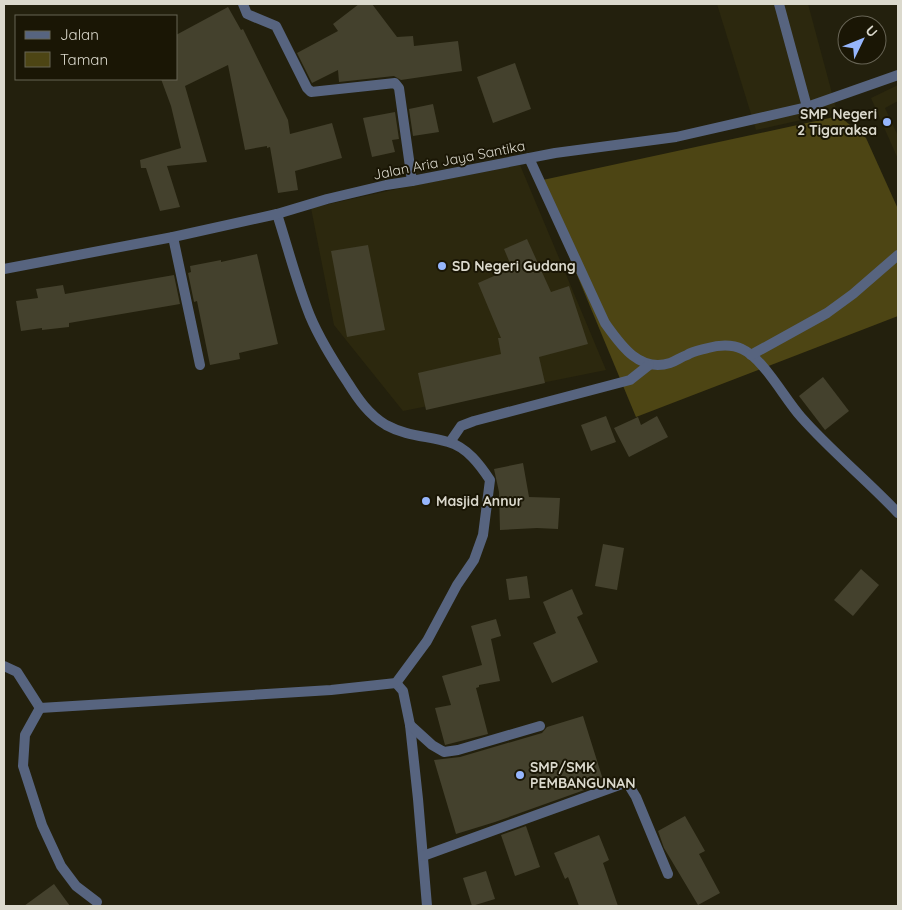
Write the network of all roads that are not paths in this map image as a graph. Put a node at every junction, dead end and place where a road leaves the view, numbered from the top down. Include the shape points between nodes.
1 (243, 4) edge
2 (780, 4) edge
3 (898, 76) edge
4 (807, 107) junction
5 (529, 158) junction
6 (412, 181) junction
7 (277, 214) junction
8 (173, 237) junction
9 (898, 255) edge
10 (4, 269) edge
11 (751, 355) junction
12 (200, 365) dead end
13 (650, 365) junction
14 (450, 442) junction
15 (898, 512) edge
16 (4, 666) edge
17 (396, 683) junction
18 (40, 708) junction
19 (410, 725) junction
20 (540, 726) dead end
21 (423, 856) junction
22 (668, 874) dead end
23 (97, 902) dead end
24 (427, 906) edge

1 - 6 street via 247,14 276,26 311,92 395,83 400,88
2 - 4 street
3 - 4 street, Jalan Aria Jaya Santika
4 - 5 street, Jalan Aria Jaya Santika via 676,137
5 - 6 street, Jalan Aria Jaya Santika
5 - 13 street via 604,323 622,346
6 - 7 street, Jalan Aria Jaya Santika via 328,198
7 - 8 street, Jalan Aria Jaya Santika
7 - 14 street via 310,316 332,359 362,403 375,418 387,425 422,438
8 - 10 street, Jalan Aria Jaya Santika
8 - 12 street
9 - 11 street via 827,313
11 - 13 street via 741,348 718,345 670,363
11 - 15 street via 801,417
13 - 14 street via 630,380 461,426
14 - 17 street via 480,464 490,480 483,535 474,560 428,641
16 - 18 street via 17,672
17 - 18 street
17 - 19 street via 404,691
18 - 23 street via 24,735 23,766 42,825 61,866 76,886
19 - 20 street via 444,752
19 - 21 street
21 - 22 street via 628,784
21 - 24 street

